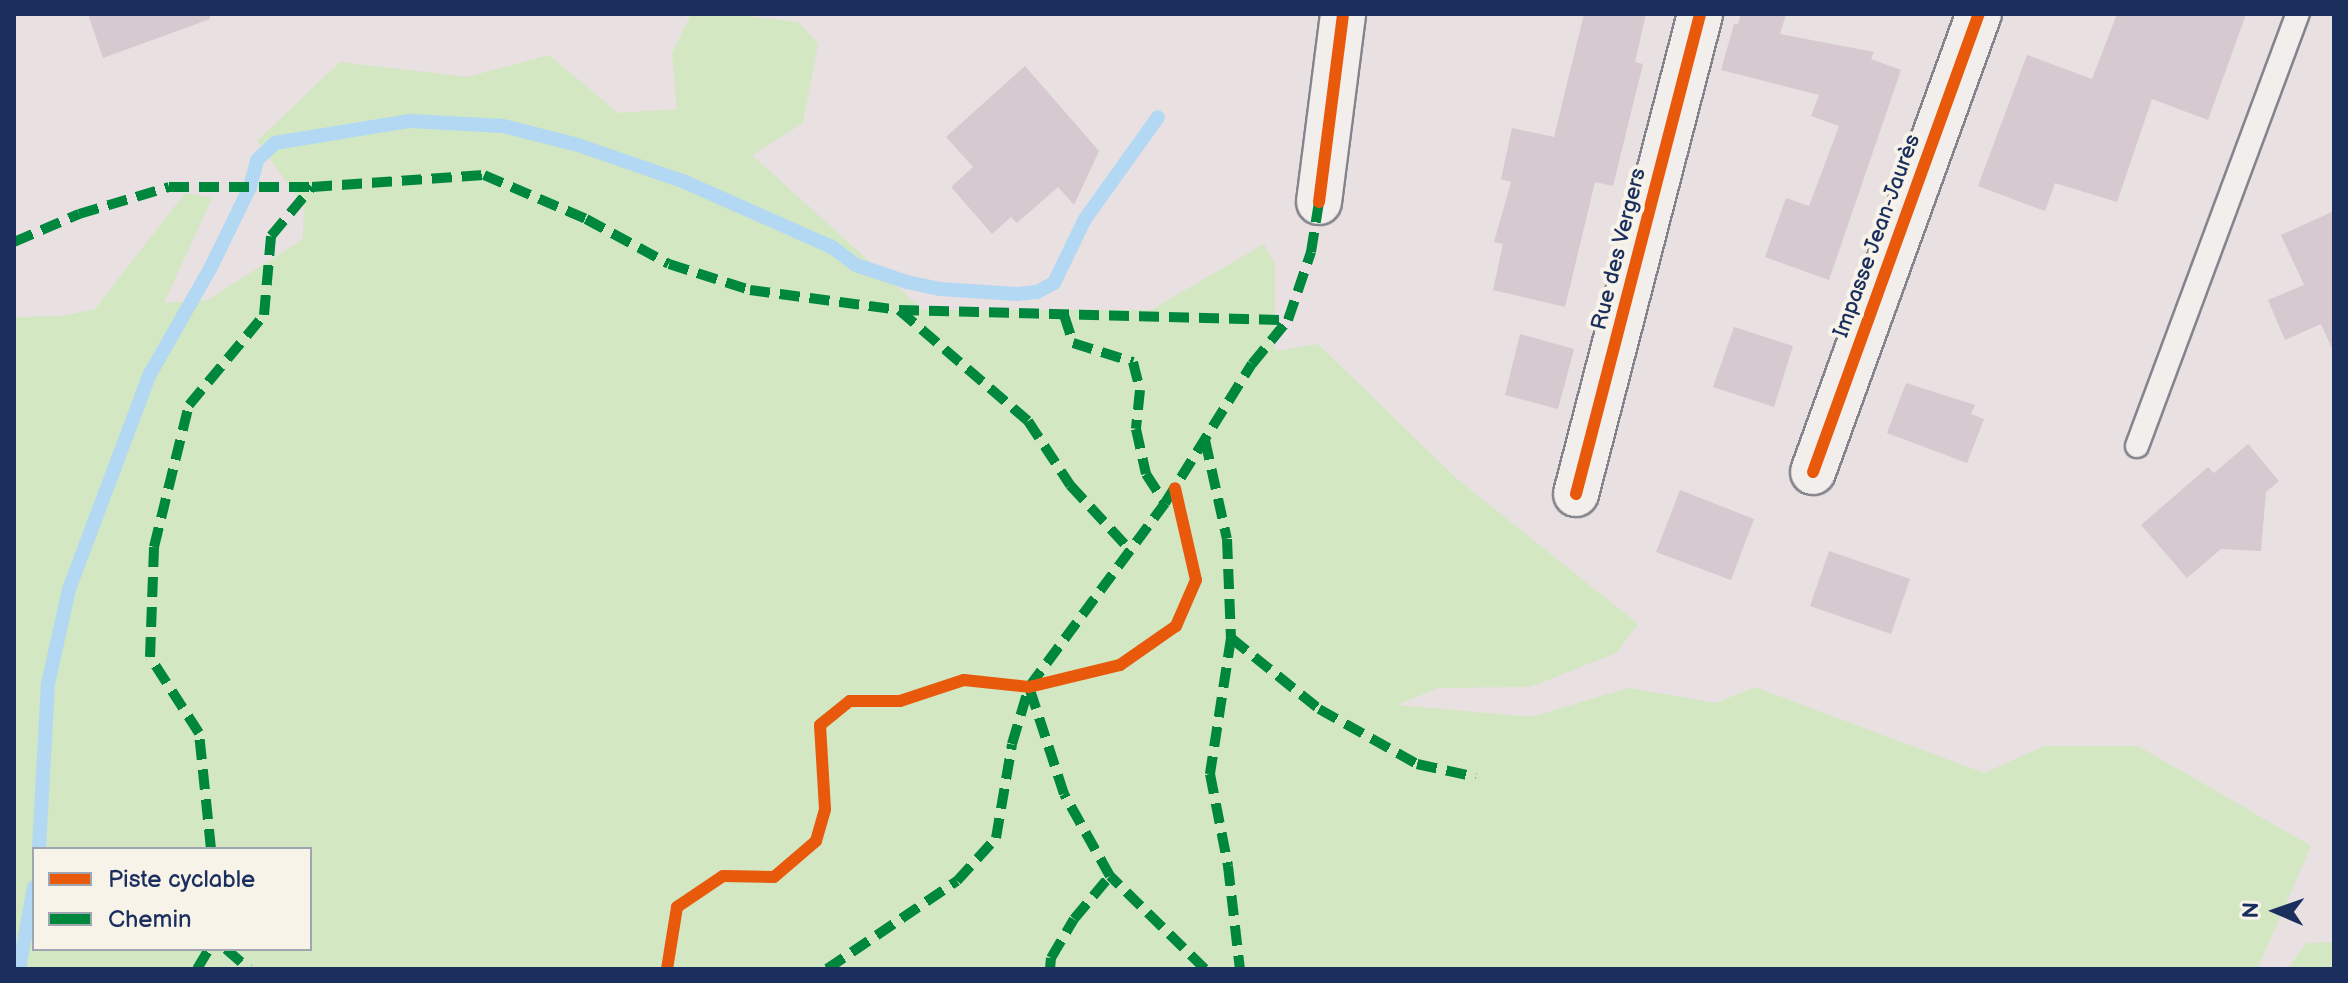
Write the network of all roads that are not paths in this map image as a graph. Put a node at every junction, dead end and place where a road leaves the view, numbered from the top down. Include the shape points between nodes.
1 (1343, 14) edge
2 (1700, 14) edge
3 (1979, 14) edge
4 (2298, 14) edge
5 (1319, 202) dead end
6 (2137, 446) dead end
7 (1813, 472) dead end
8 (1576, 494) dead end

1 - 5 street
2 - 8 street, Rue des Vergers
3 - 7 street, Impasse Jean-Jaurès
4 - 6 lane

